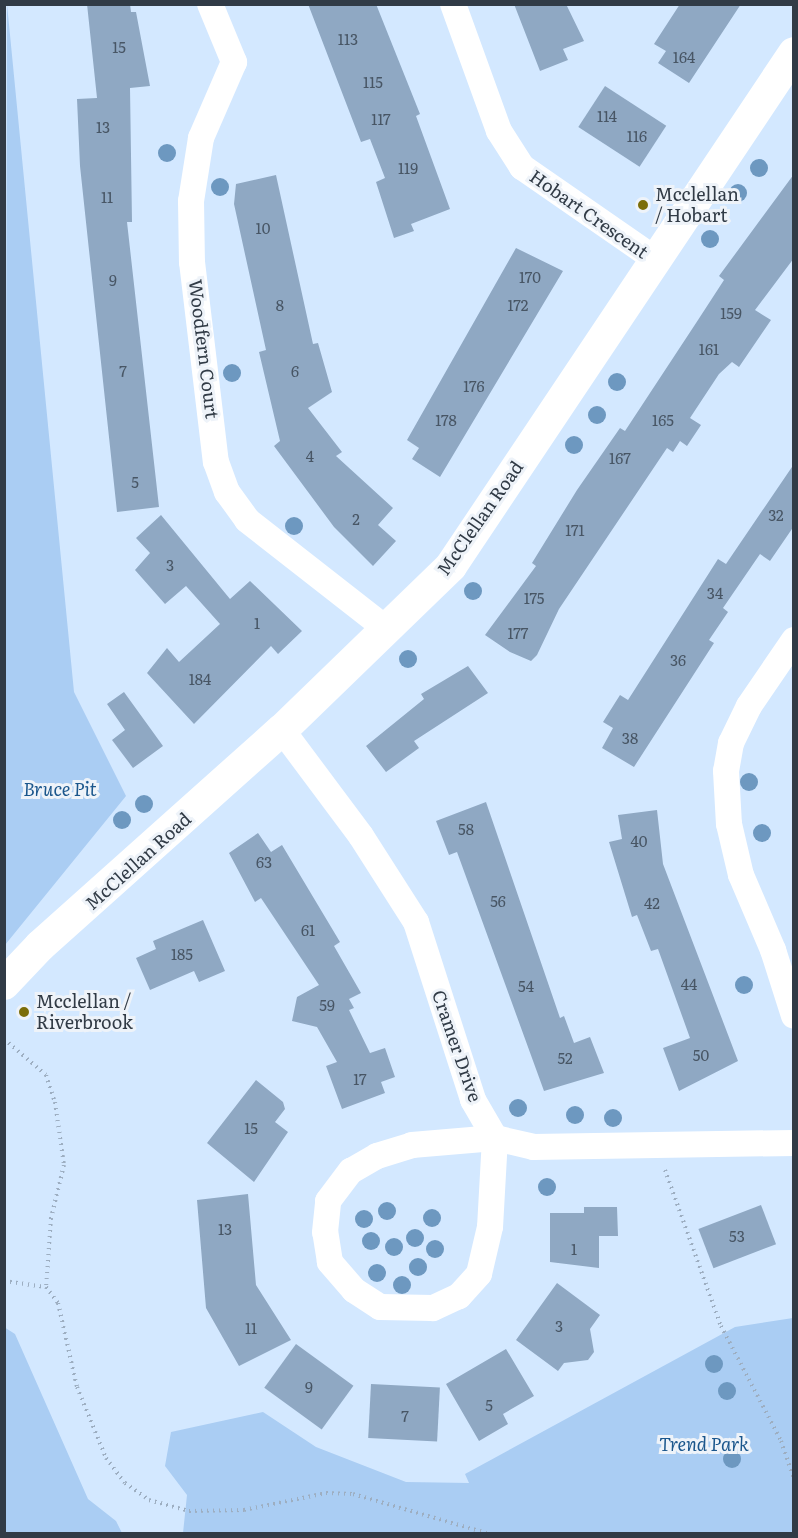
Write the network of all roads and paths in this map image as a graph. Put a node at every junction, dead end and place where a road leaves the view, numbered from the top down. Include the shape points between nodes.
1 (210, 4) edge
2 (453, 4) edge
3 (794, 53) edge
4 (655, 259) junction
5 (388, 630) junction
6 (794, 640) edge
7 (282, 730) junction
8 (4, 984) edge
9 (794, 1016) edge
10 (4, 1039) edge
11 (495, 1138) junction
12 (656, 1143) junction
13 (794, 1143) edge
14 (4, 1281) edge
15 (46, 1287) junction
16 (794, 1479) edge
17 (490, 1533) edge

1 - 5 street, Woodfern Court via 234,62 201,138 191,201 192,262 216,462 227,492 247,520
2 - 4 street, Hobart Crescent via 499,131 522,167
3 - 4 street, McClellan Road
4 - 5 street, McClellan Road via 451,566
5 - 7 street, McClellan Road
6 - 9 street via 749,706 731,743 726,771 729,824 741,875 773,950
7 - 8 street, McClellan Road via 40,946
7 - 11 street, Cramer Drive via 361,836 416,922 473,1100
10 - 15 path via 46,1075 54,1102 64,1165 51,1218
11 - 11 street via 412,1145 377,1156 351,1172 328,1201 325,1232 330,1262 354,1290 380,1307 433,1308 459,1296 479,1275 490,1227
11 - 12 street via 533,1147
12 - 13 street
12 - 16 path via 721,1326 781,1441
14 - 15 path
15 - 17 path via 58,1303 77,1387 106,1458 124,1483 149,1500 189,1511 244,1510 327,1493 353,1494

